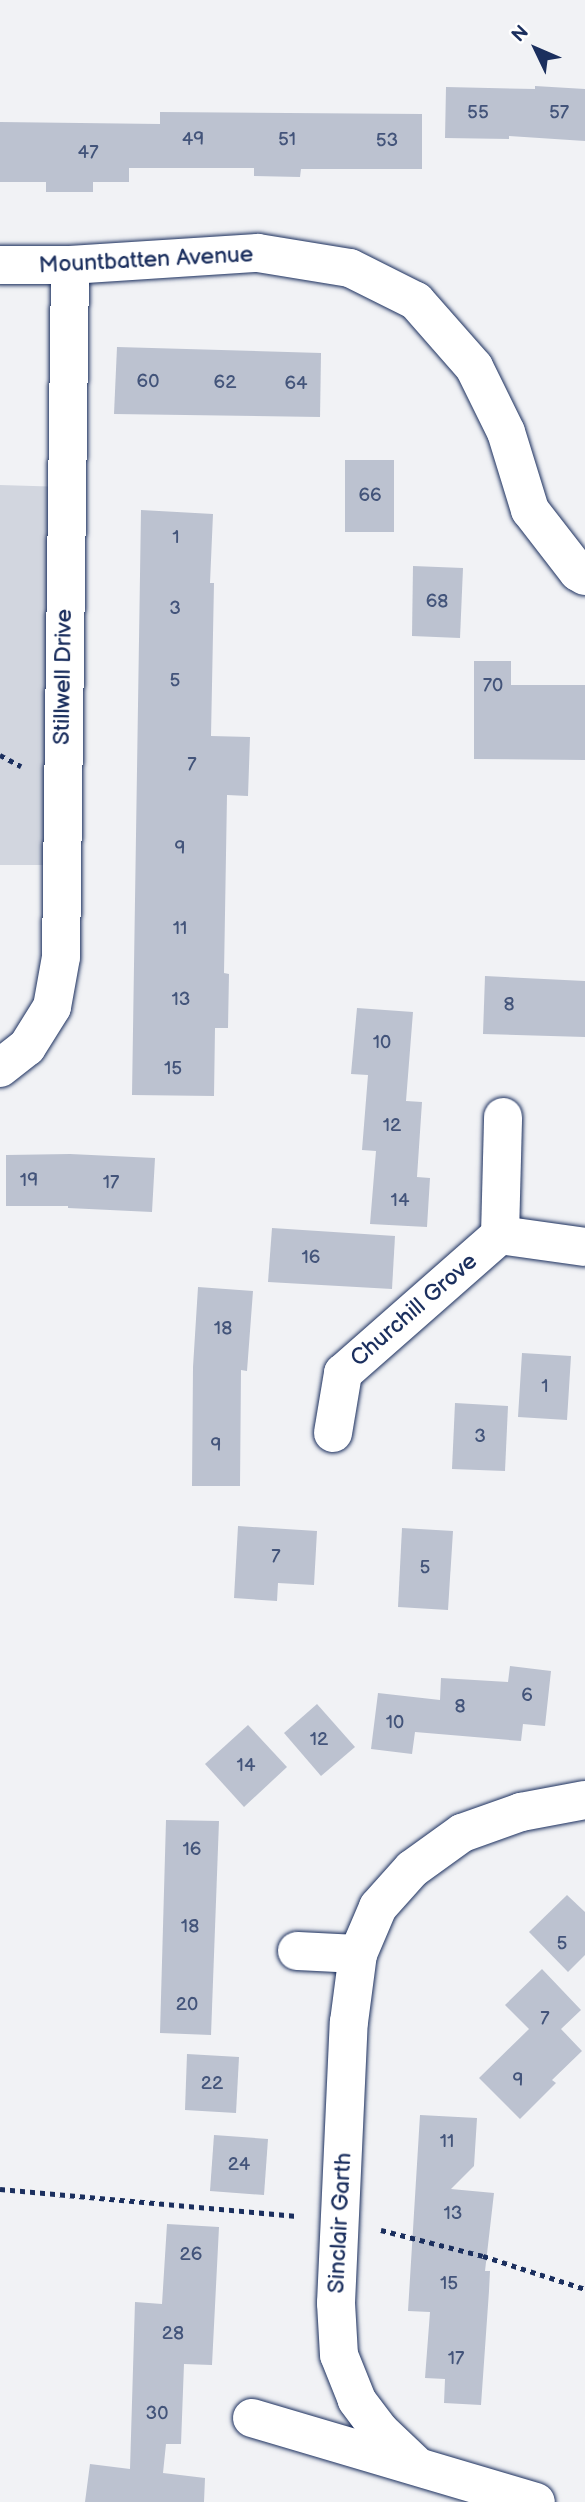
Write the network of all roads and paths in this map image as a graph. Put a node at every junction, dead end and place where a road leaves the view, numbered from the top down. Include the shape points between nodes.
1 (0, 265) edge
2 (70, 265) junction
3 (585, 576) edge
4 (0, 1068) edge
5 (503, 1117) dead end
6 (500, 1235) junction
7 (585, 1247) edge
8 (333, 1433) dead end
9 (585, 1800) edge
10 (298, 1951) dead end
11 (358, 1954) junction
12 (252, 2418) dead end
13 (416, 2465) junction
14 (536, 2502) edge

1 - 2 street, Mountbatten Avenue
2 - 3 street, Mountbatten Avenue via 258,253 350,268 416,301 474,367 506,432 530,510
2 - 4 street, Stillwell Drive via 61,957 52,1007 27,1047
5 - 6 street
6 - 7 street
6 - 8 street, Churchill Grove via 344,1373
9 - 11 street, Sinclair Garth via 522,1812 461,1833 412,1869 378,1907
10 - 11 street
11 - 13 street, Sinclair Garth via 349,2022 336,2303 339,2355 357,2400 380,2431
12 - 13 street, Sinclair Garth
13 - 14 street, Sinclair Garth

